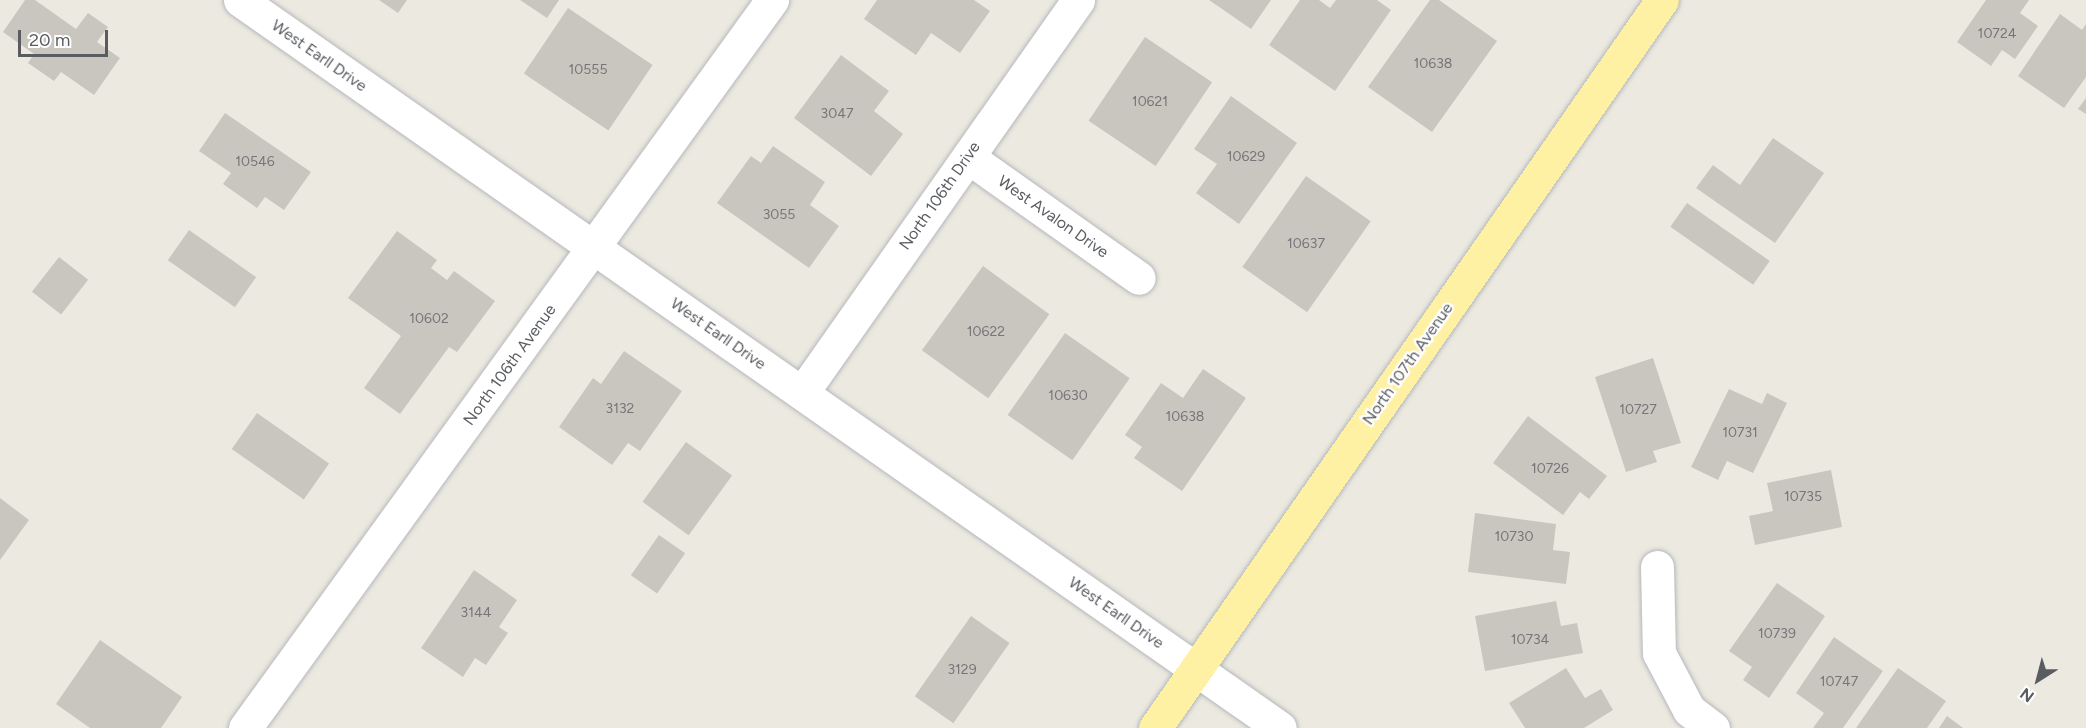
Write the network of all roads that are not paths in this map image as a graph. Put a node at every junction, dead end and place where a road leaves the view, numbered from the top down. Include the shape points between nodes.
1 (240, 0) edge
2 (772, 0) edge
3 (1078, 0) edge
4 (1662, 0) edge
5 (968, 157) junction
6 (596, 248) junction
7 (1139, 278) dead end
8 (802, 393) junction
9 (1657, 567) dead end
10 (1196, 668) junction
11 (245, 728) edge
12 (1155, 728) edge
13 (1280, 728) edge
14 (1713, 728) edge

1 - 6 street, West Earll Drive
2 - 6 street, North 106th Avenue
3 - 5 street, North 106th Drive
4 - 10 main road, North 107th Avenue
5 - 7 street, West Avalon Drive
5 - 8 street, North 106th Drive
6 - 8 street, West Earll Drive
6 - 11 street, North 106th Avenue
8 - 10 street, West Earll Drive
9 - 14 street via 1659,653 1689,710
10 - 12 main road, North 107th Avenue
10 - 13 street, West Earll Drive

